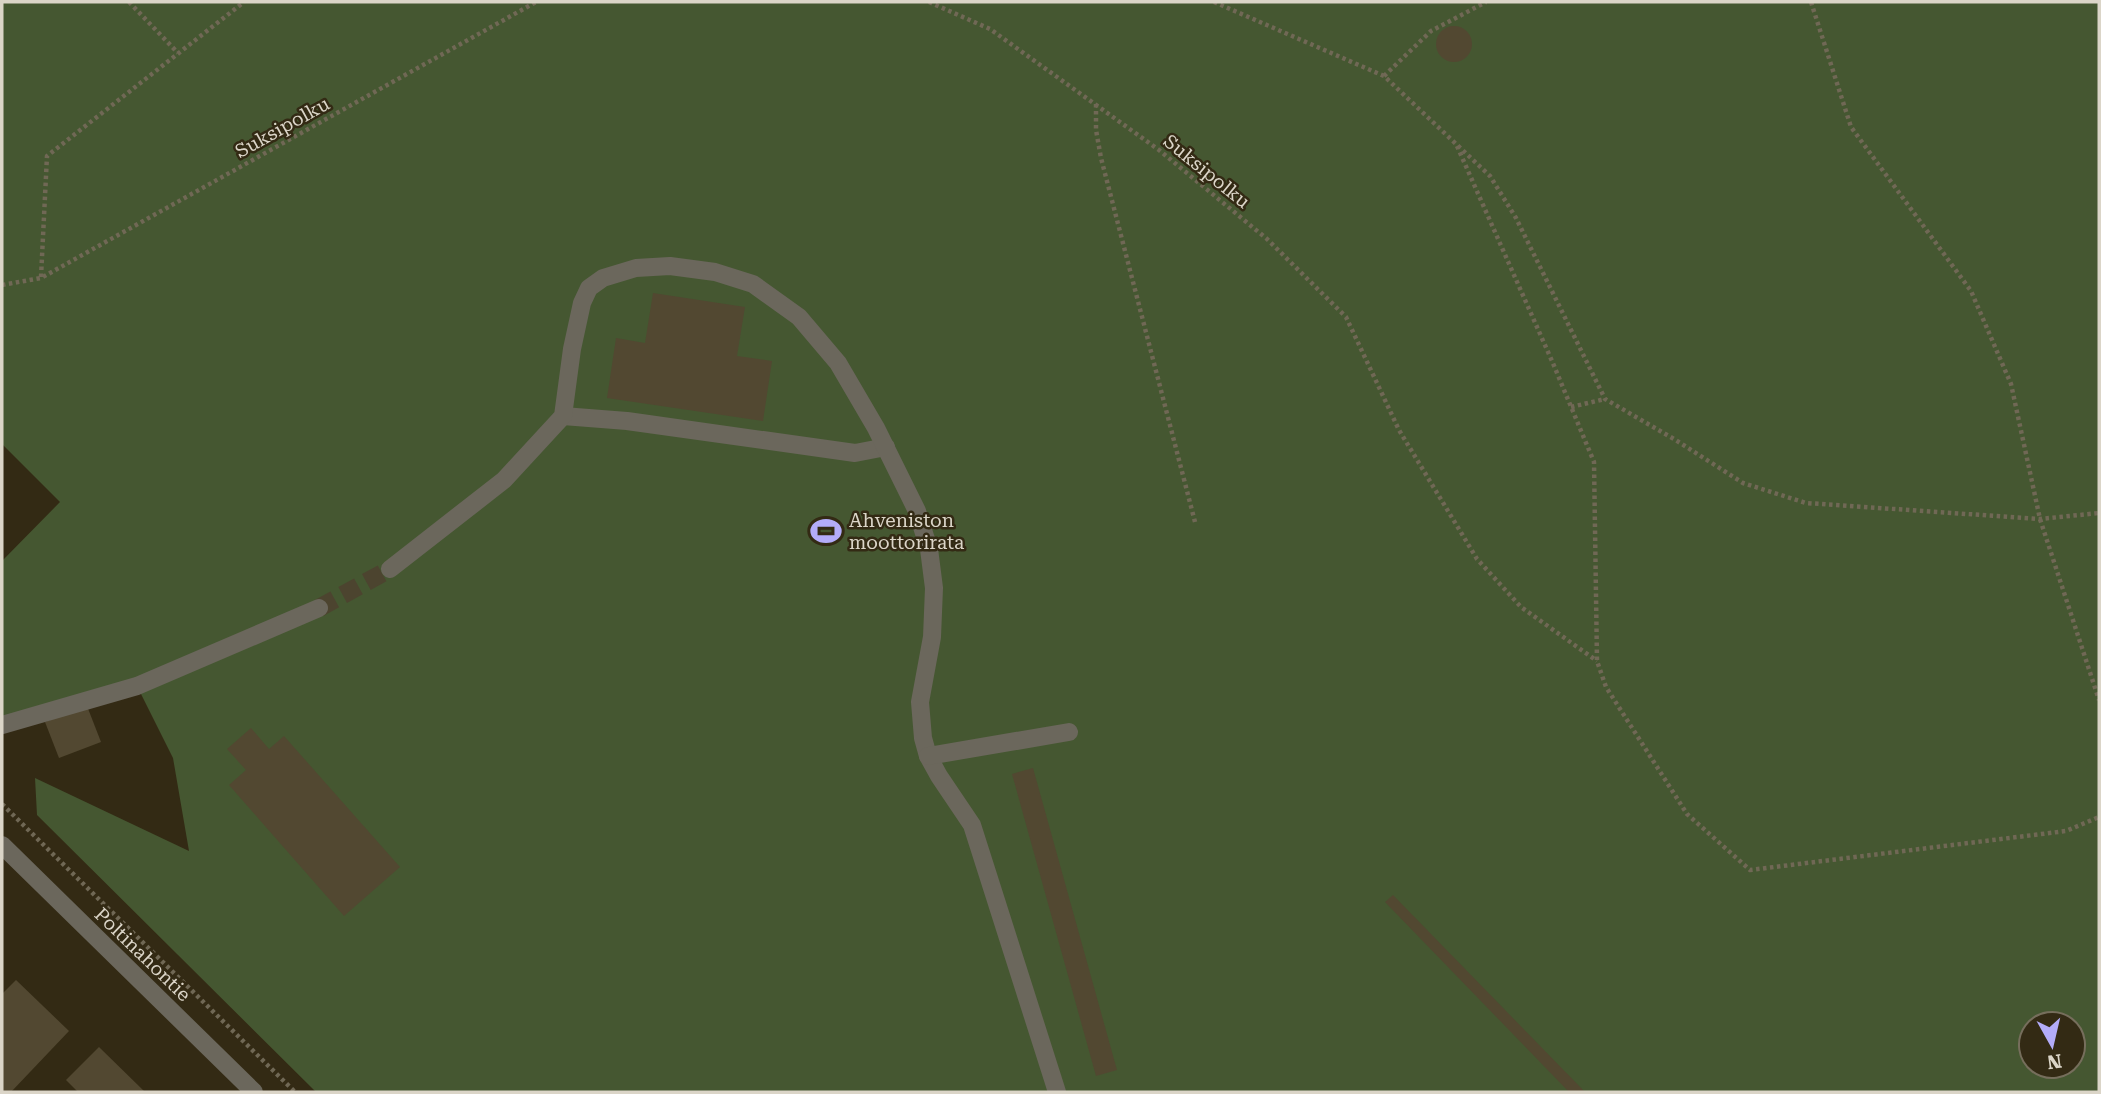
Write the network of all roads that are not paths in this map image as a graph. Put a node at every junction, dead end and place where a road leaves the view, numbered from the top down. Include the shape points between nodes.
1 (563, 416) junction
2 (886, 447) junction
3 (390, 569) tunnel mouth
4 (319, 608) tunnel mouth
5 (2, 725) edge
6 (1069, 732) dead end
7 (928, 756) junction
8 (2, 845) edge
9 (254, 1092) edge
10 (1057, 1092) edge

1 - 2 street via 855,453
1 - 2 street via 572,349 589,288 603,278 636,268 670,266 715,272 753,284 799,317 838,363
1 - 3 street via 504,480
2 - 7 street via 917,511 929,549 934,588 932,637 920,702
4 - 5 street via 137,686
6 - 7 street
7 - 10 street via 972,825
8 - 9 street, Poltinahontie

